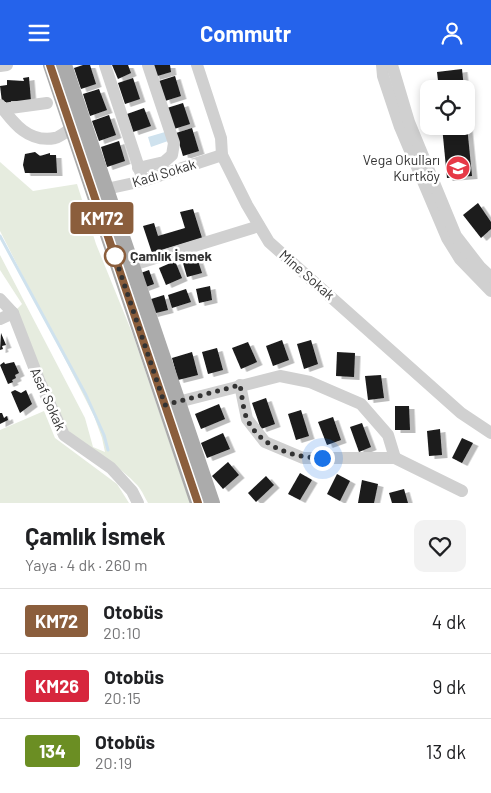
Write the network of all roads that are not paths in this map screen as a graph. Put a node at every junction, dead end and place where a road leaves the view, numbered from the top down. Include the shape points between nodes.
1 (7, 65) edge
2 (50, 65) edge
3 (64, 65) edge
4 (105, 65) edge
5 (148, 65) edge
6 (197, 65) edge
7 (382, 65) edge
8 (392, 65) edge
9 (0, 66) edge
10 (47, 103) dead end
11 (1, 107) edge
12 (78, 125) junction
13 (222, 155) junction
14 (138, 168) junction
15 (143, 181) junction
16 (100, 190) junction
17 (259, 226) junction
18 (125, 267) junction
19 (491, 277) edge
20 (491, 291) edge
21 (0, 299) edge
22 (13, 313) junction
23 (0, 319) edge
24 (240, 385) junction
25 (171, 403) junction
26 (491, 433) edge
27 (394, 458) junction
28 (462, 491) dead end
29 (138, 503) edge
30 (198, 503) edge
31 (212, 503) edge

1 - 9 street
2 - 12 main road
3 - 12 main road
4 - 14 street
5 - 14 street via 174,143 172,155 164,162
6 - 13 street, Mine Sokak via 221,138
7 - 20 street via 400,127 447,238 460,259
8 - 19 street via 409,122 456,236
10 - 11 street
11 - 12 street via 13,123 34,139 56,137
12 - 16 main road
13 - 15 street, Kadı Sokak
13 - 17 street, Mine Sokak
14 - 15 street
15 - 16 street, Kadı Sokak
16 - 18 main road
17 - 18 street
17 - 26 street, Mine Sokak via 269,242 461,413
18 - 25 main road
21 - 22 street, Asaf Sokak
22 - 23 street
22 - 29 street, Asaf Sokak via 64,435 111,468 132,491
24 - 25 street
24 - 27 street via 280,376 310,382 361,404 388,435
24 - 27 street via 247,419 265,442 303,458
25 - 30 main road
25 - 31 main road
27 - 28 street

